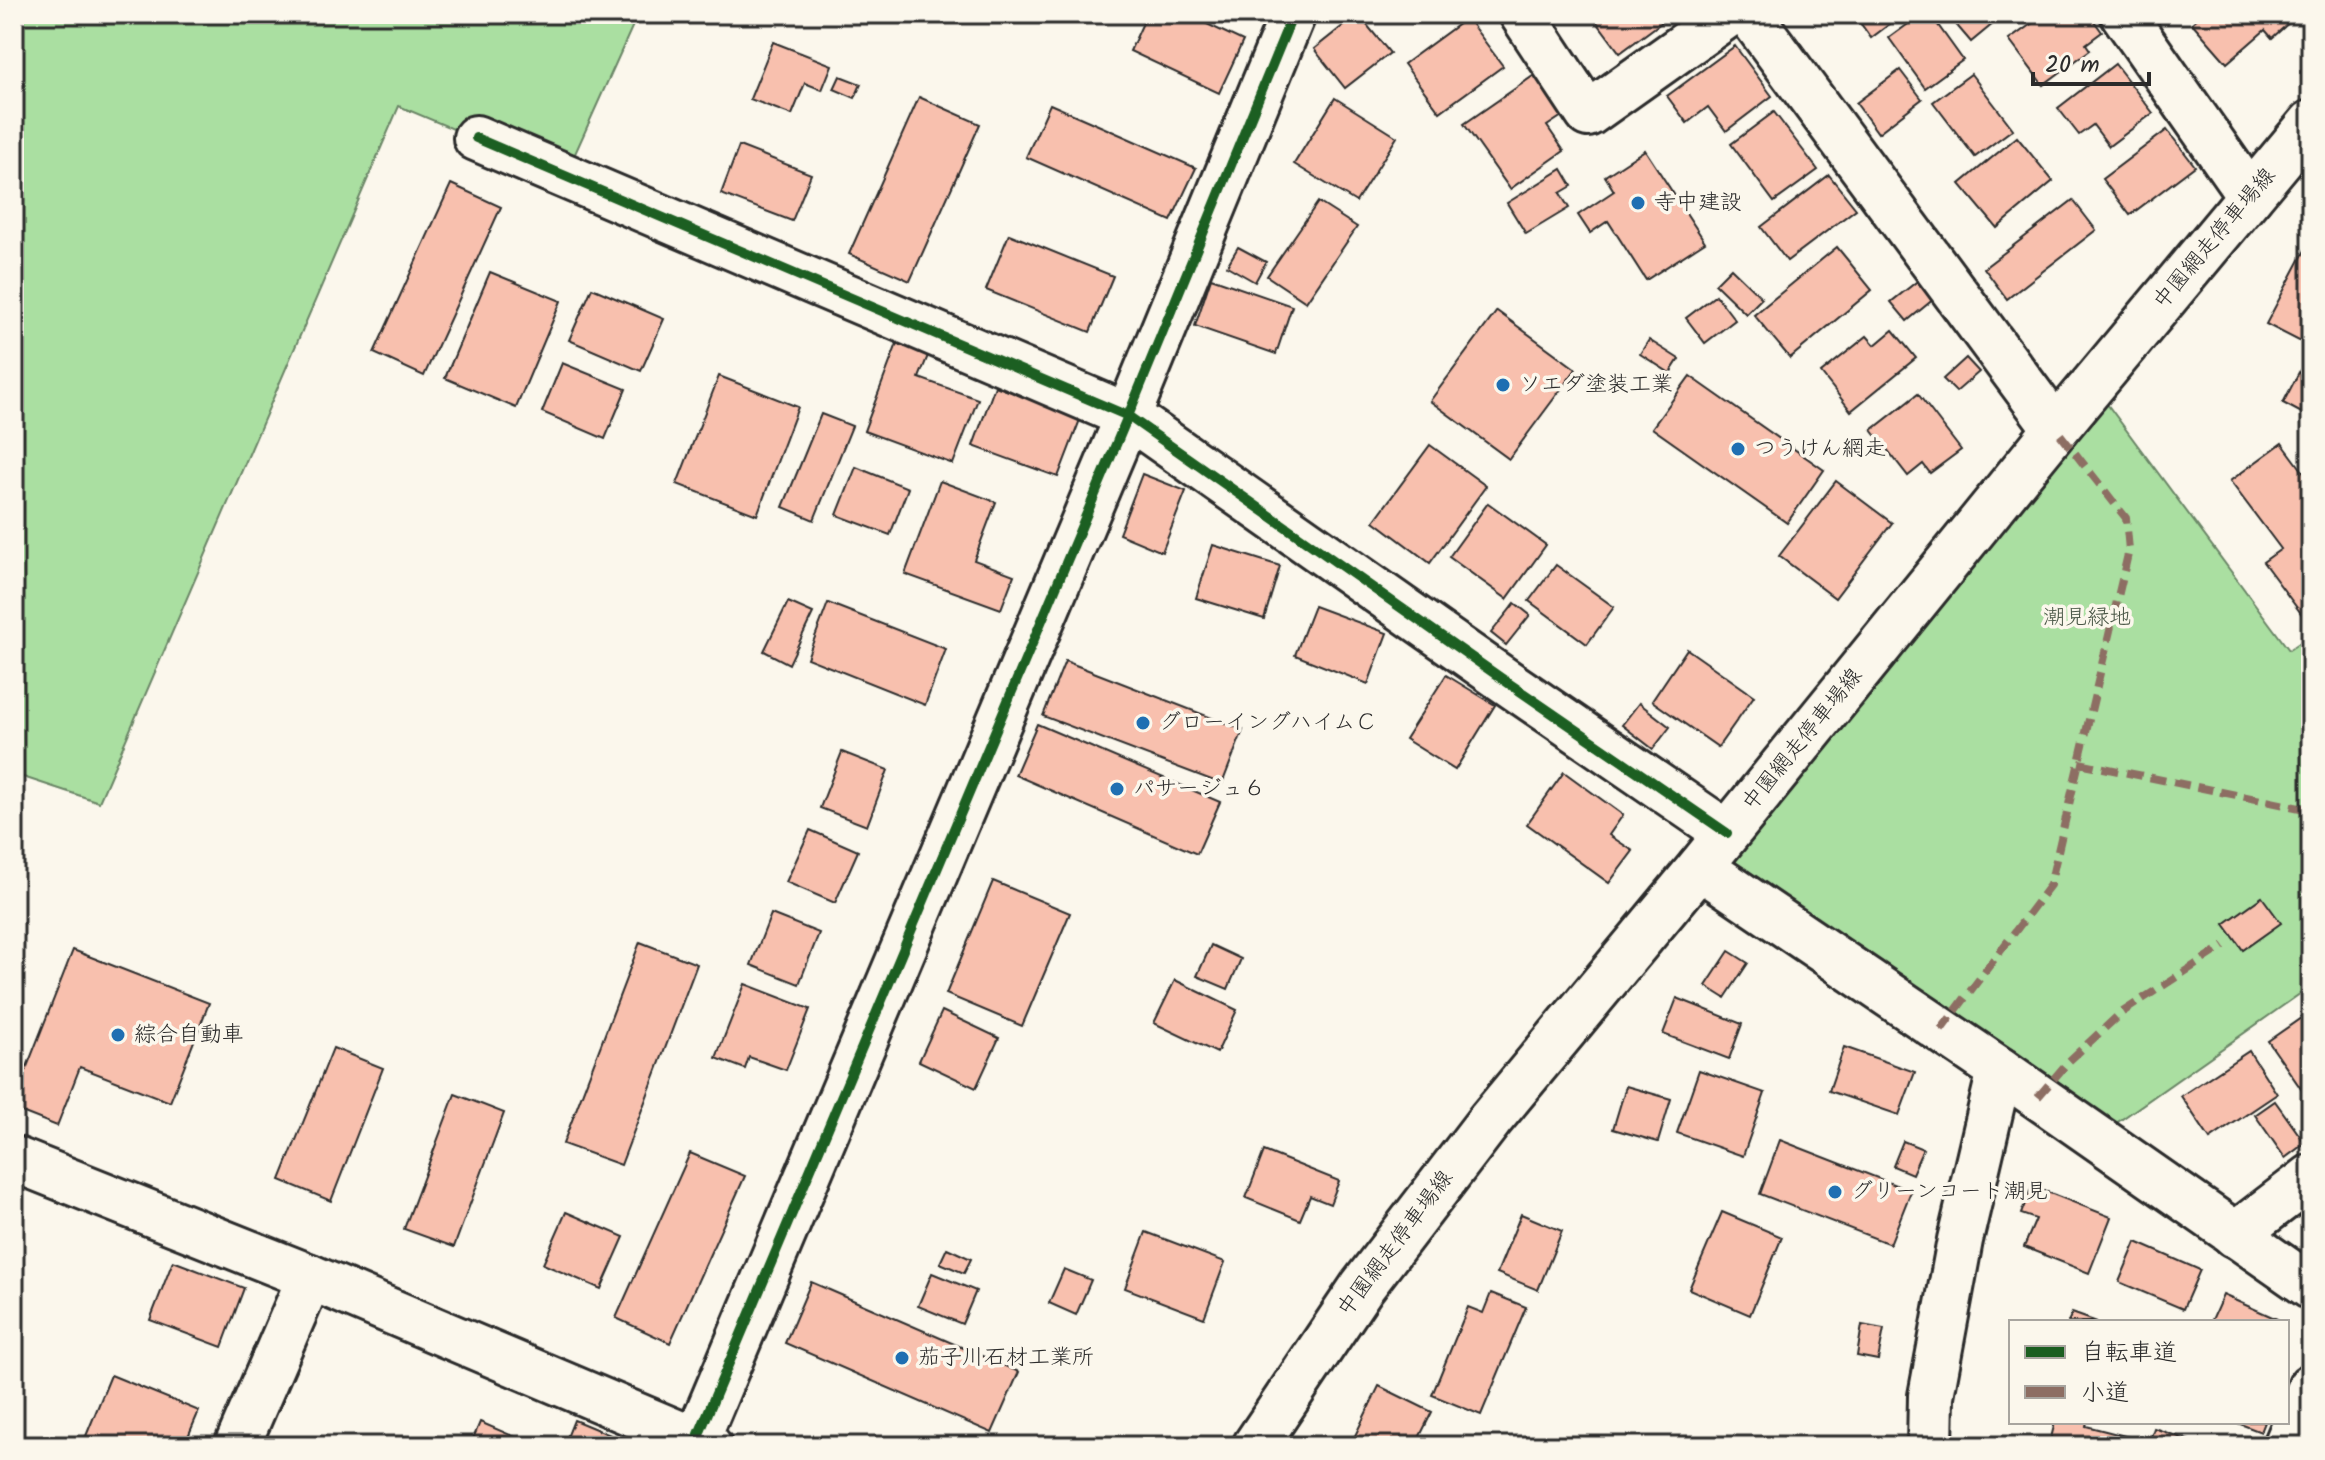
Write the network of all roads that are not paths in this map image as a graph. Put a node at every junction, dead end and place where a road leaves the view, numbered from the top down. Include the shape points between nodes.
1 (1293, 14) edge
2 (1522, 14) edge
3 (1729, 14) edge
4 (1749, 14) edge
5 (2123, 14) edge
6 (2311, 123) edge
7 (476, 138) dead end
8 (2250, 196) junction
9 (1128, 416) junction
10 (2056, 429) junction
11 (1713, 850) junction
12 (2000, 1070) junction
13 (14, 1159) edge
14 (2311, 1177) edge
15 (2235, 1235) junction
16 (310, 1277) junction
17 (2311, 1287) edge
18 (2311, 1386) edge
19 (699, 1444) edge
20 (237, 1446) edge
21 (1255, 1446) edge
22 (1930, 1446) edge
23 (2286, 1446) edge

1 - 9 street
2 - 3 street via 1588,114
4 - 10 street
5 - 8 street
6 - 8 street, 中園網走停車場線
7 - 9 street
8 - 10 street, 中園網走停車場線
9 - 11 street via 1501,678
9 - 19 street
10 - 11 street, 中園網走停車場線
11 - 12 street
11 - 21 street, 中園網走停車場線 via 1362,1287
12 - 15 street
12 - 22 street via 1960,1240 1931,1396
13 - 16 street
14 - 15 street
15 - 17 street
16 - 19 street
16 - 20 street
18 - 23 street

